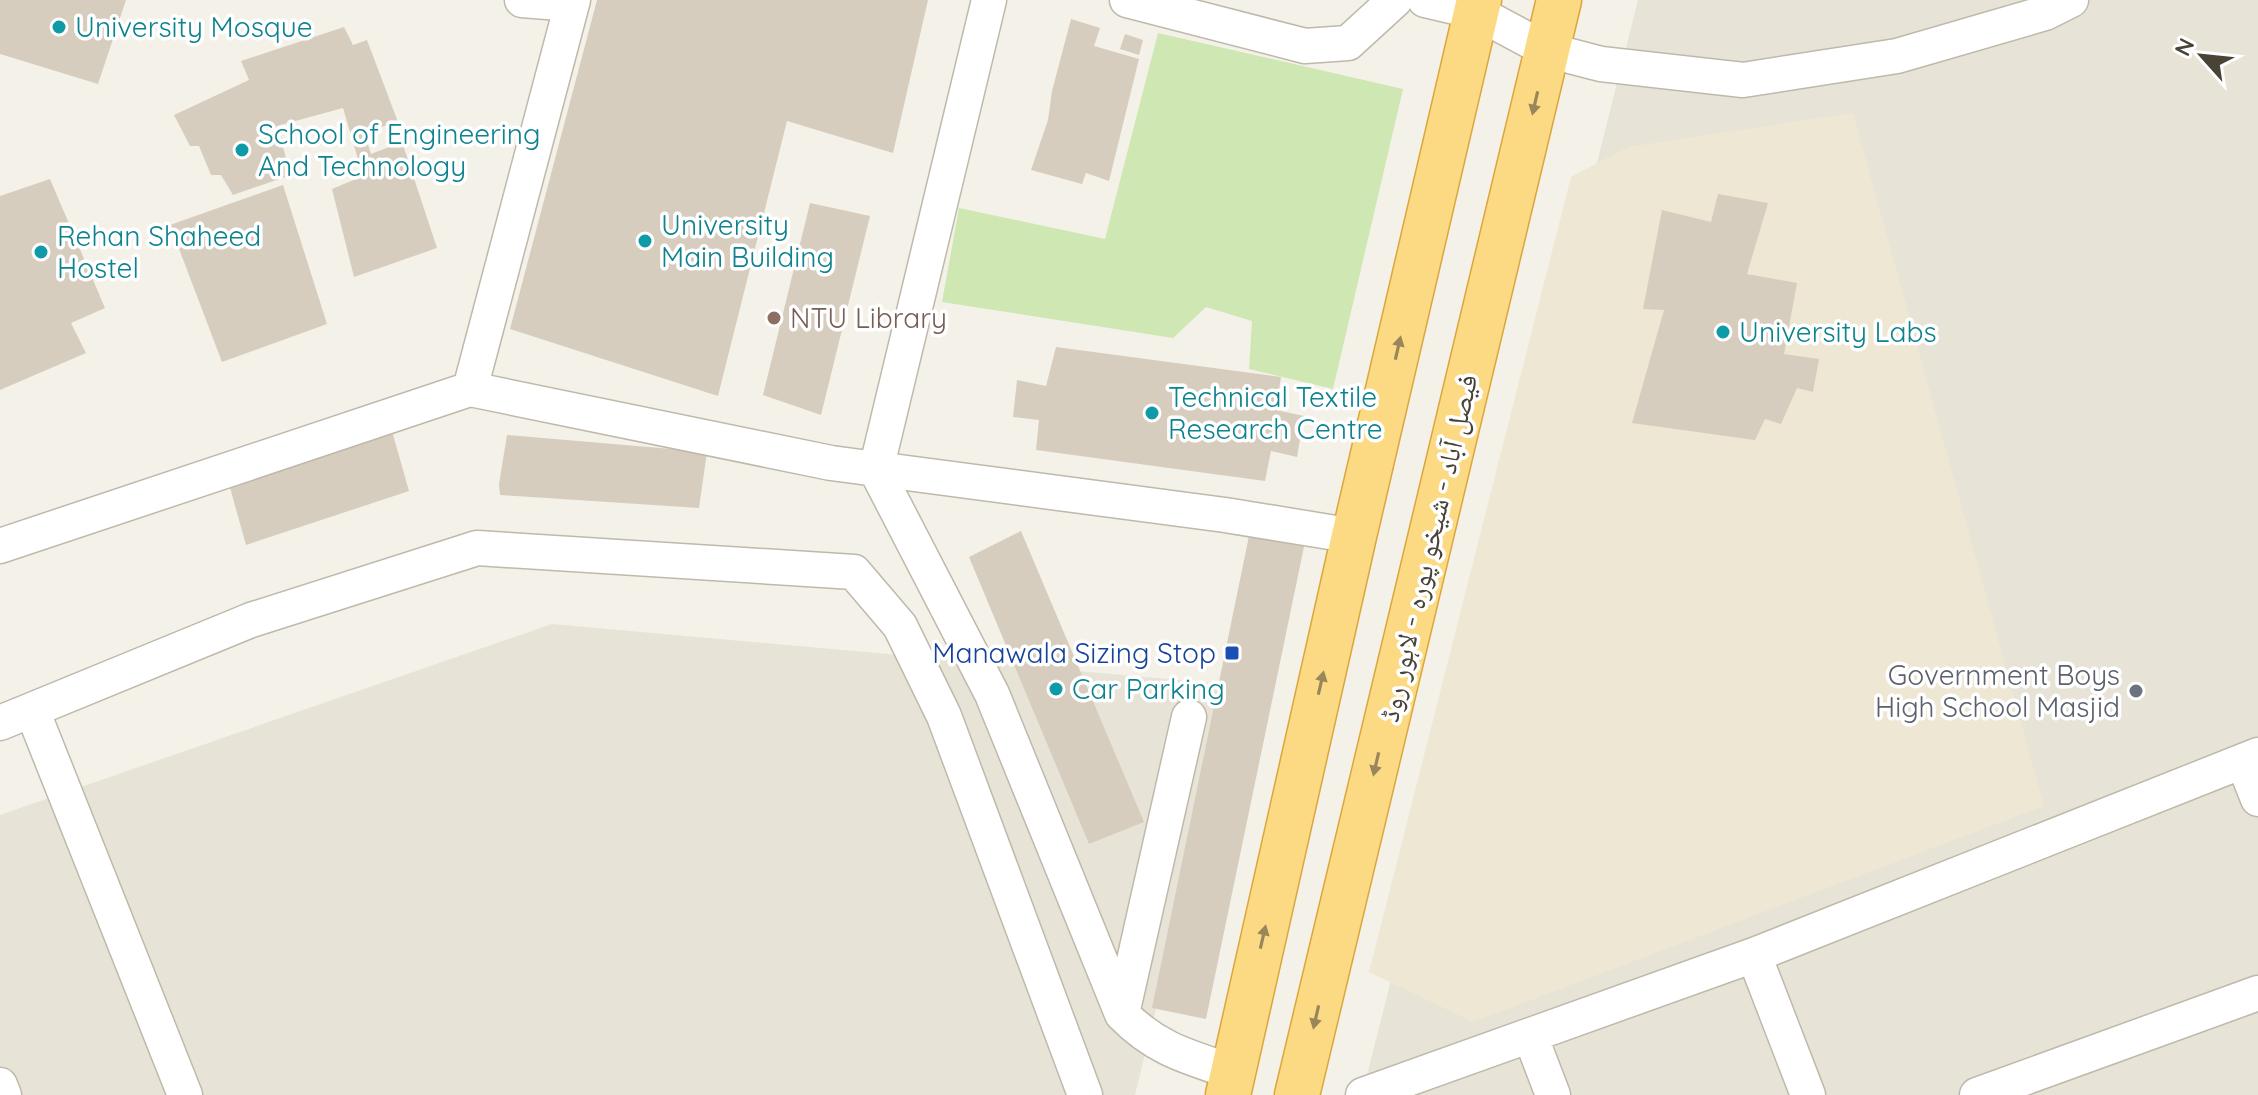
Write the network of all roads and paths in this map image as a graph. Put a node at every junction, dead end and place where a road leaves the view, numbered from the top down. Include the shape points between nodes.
1 (522, 0) edge
2 (989, 0) edge
3 (1127, 0) edge
4 (1395, 0) edge
5 (1425, 0) edge
6 (1559, 0) edge
7 (2071, 0) edge
8 (572, 2) edge
9 (1478, 6) edge
10 (1547, 50) junction
11 (470, 389) junction
12 (876, 470) junction
13 (1354, 536) junction
14 (0, 546) edge
15 (32, 710) junction
16 (1189, 717) dead end
17 (0, 723) edge
18 (2251, 758) edge
19 (2258, 799) edge
20 (1754, 955) junction
21 (2258, 993) edge
22 (1122, 1014) junction
23 (1530, 1035) junction
24 (1231, 1083) edge
25 (0, 1085) edge
26 (180, 1093) edge
27 (4, 1095) edge
28 (1085, 1095) edge
29 (1297, 1095) edge
30 (1363, 1095) edge
31 (1553, 1095) edge
32 (1808, 1095) edge
33 (1977, 1095) edge

1 - 8 street
2 - 12 street
3 - 4 street via 1305,46 1348,43
5 - 9 street
6 - 10 highway, فیصل آباد - شیخو پورہ - لاہور روڈ
7 - 10 street via 2045,13 1897,56 1743,80 1601,64
8 - 11 street
9 - 10 street
13 -> 9 highway
10 -> 29 highway, فیصل آباد - شیخو پورہ - لاہور روڈ
11 - 12 street
11 - 14 street
12 - 13 street
12 - 22 street via 992,694
24 -> 13 highway
15 - 17 street
15 - 26 street
15 - 28 street via 251,620 477,548 854,572 900,626 944,716
16 - 22 street
18 - 19 street
18 - 20 street
20 - 23 street
20 - 32 street
21 - 33 street
22 - 24 street via 1141,1034
23 - 30 street
23 - 31 street
25 - 27 street

